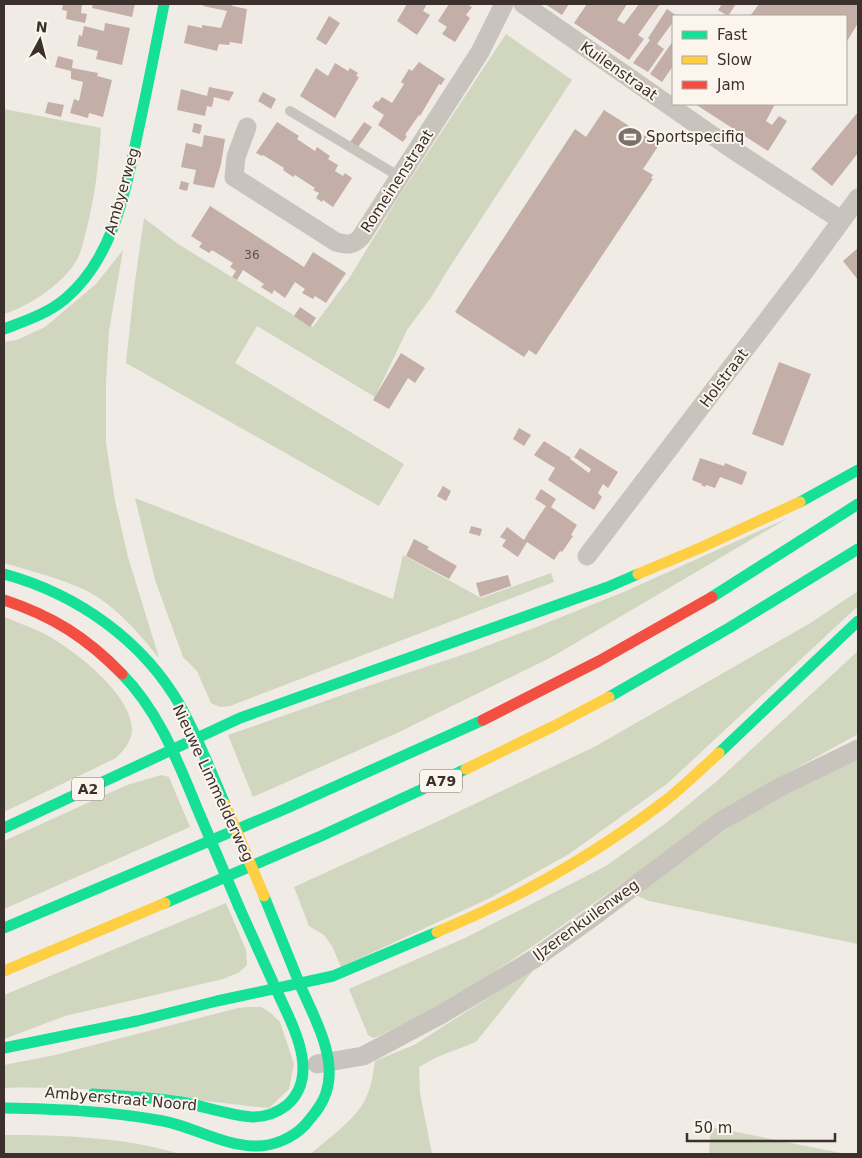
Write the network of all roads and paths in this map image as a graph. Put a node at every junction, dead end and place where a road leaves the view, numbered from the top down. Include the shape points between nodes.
1 (164, 4) edge
2 (504, 4) edge
3 (523, 4) edge
4 (290, 111) dead end
5 (247, 127) dead end
6 (400, 177) junction
7 (858, 198) edge
8 (841, 220) junction
9 (4, 329) edge
10 (858, 470) edge
11 (858, 504) edge
12 (858, 549) edge
13 (587, 556) dead end
14 (4, 574) edge
15 (4, 600) edge
16 (858, 620) edge
17 (196, 739) junction
18 (858, 749) edge
19 (173, 750) junction
20 (4, 828) edge
21 (4, 928) edge
22 (4, 971) edge
23 (300, 985) junction
24 (276, 989) junction
25 (4, 1048) edge
26 (329, 1062) junction
27 (304, 1066) junction
28 (79, 1094) dead end
29 (4, 1108) edge

1 - 9 main road, Ambyerweg via 122,202 103,251 83,279 58,303 30,320
2 - 6 street, Romeinenstraat via 480,52
3 - 8 street, Kuilenstraat via 732,149
4 - 6 lane
5 - 6 street, Romeinenstraat via 236,157 234,177 336,242 351,245 362,237
7 - 8 street, Holstraat
8 - 13 street, Holstraat
10 - 17 main road via 799,502 608,587 240,718
11 - 21 main road, A79 via 684,614 560,682 376,770
12 - 22 main road, A79 via 731,628 608,698 510,748 397,802
14 - 17 main road, Nieuwe Limmelderweg via 63,594 106,621 161,677
15 - 19 main road, Nieuwe Limmelderweg via 29,608 72,631 103,655 126,677
16 - 23 main road via 666,800 597,850 481,914 333,976
17 - 19 main road
17 - 23 main road, Nieuwe Limmelderweg, bridge
18 - 26 street, IJzerenkuilenweg via 780,787 722,821 534,959 483,990 363,1056
19 - 20 main road, A2
19 - 24 main road, Nieuwe Limmelderweg, bridge
23 - 24 main road
23 - 26 main road, Ambyerstraat Noord
24 - 25 main road
24 - 27 main road, Ambyerstraat Noord
26 - 27 street, IJzerenkuilenweg
26 - 29 main road, Ambyerstraat Noord via 327,1091 313,1118 291,1137 268,1145 236,1143 185,1126 142,1118
27 - 28 main road, Ambyerstraat Noord via 300,1089 292,1101 275,1114 260,1118 180,1102

